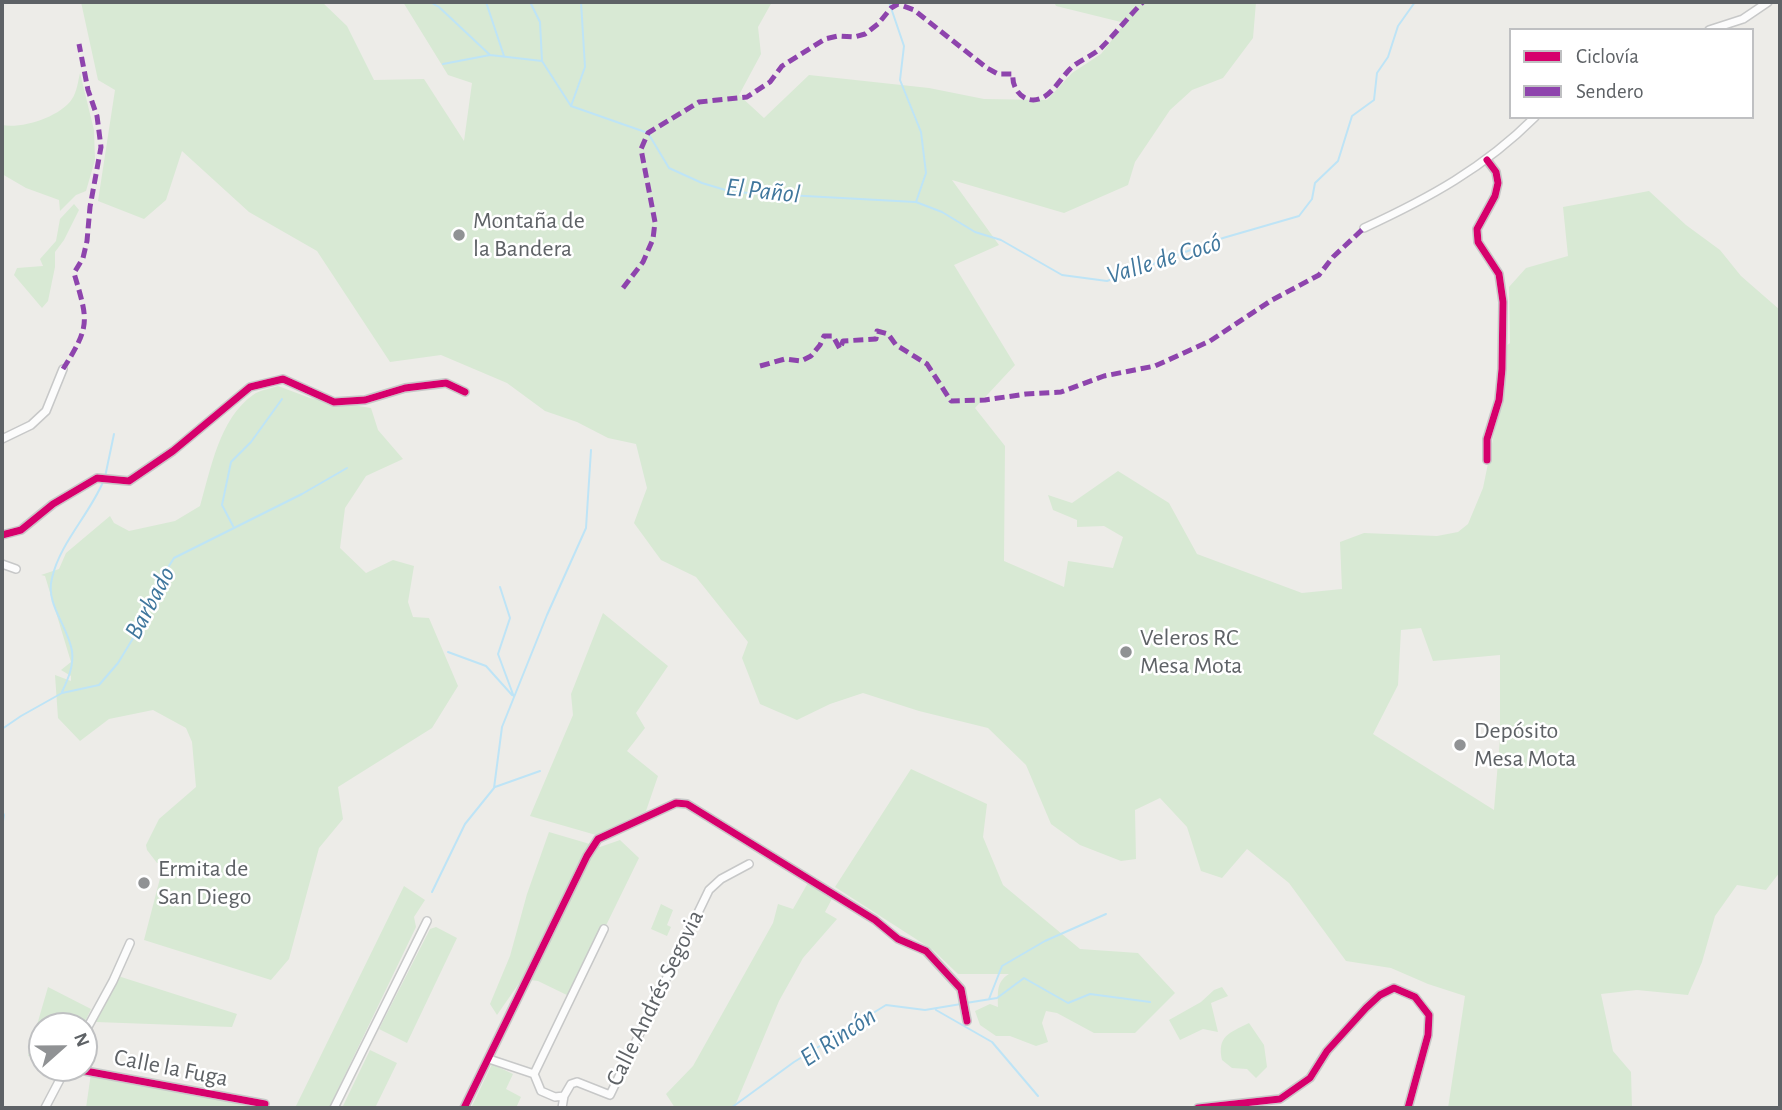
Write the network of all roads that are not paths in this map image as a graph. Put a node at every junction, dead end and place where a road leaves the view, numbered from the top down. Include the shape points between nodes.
1 (1768, 2) edge
2 (1715, 28) edge
3 (1533, 119) edge
4 (1487, 160) junction
5 (1364, 228) dead end
6 (63, 369) dead end
7 (465, 392) dead end
8 (2, 439) edge
9 (1487, 460) dead end
10 (2, 535) edge
11 (2, 564) edge
12 (16, 569) dead end
13 (750, 864) dead end
14 (428, 920) dead end
15 (604, 929) dead end
16 (130, 943) dead end
17 (96, 1012) edge
18 (967, 1021) dead end
19 (489, 1059) junction
20 (534, 1073) junction
21 (98, 1074) edge
22 (59, 1082) edge
23 (564, 1096) junction
24 (265, 1104) dead end
25 (45, 1108) edge
26 (334, 1108) edge
27 (464, 1108) edge
28 (562, 1108) edge
29 (1198, 1108) edge
30 (1408, 1108) edge

1 - 2 street via 1743,19
3 - 4 street
4 - 5 street via 1425,199
4 - 9 street via 1498,183 1477,229 1478,242 1499,274 1503,302 1499,400 1487,439
6 - 8 street via 46,411 31,425
7 - 10 street via 446,383 334,402 283,379 250,387 129,481 97,478 21,530
11 - 12 street
13 - 23 street, Calle Andrés Segovia via 709,890 610,1095 577,1082
14 - 26 street
15 - 20 street
16 - 17 street
18 - 19 street via 961,989 926,951 898,939 748,840 687,804 676,803 598,839
19 - 20 street
19 - 27 street
20 - 23 street via 541,1091
21 - 24 street, Calle la Fuga
22 - 25 street
23 - 28 street
29 - 30 street via 1280,1099 1310,1078 1327,1051 1366,1008 1394,988 1415,997 1429,1015

